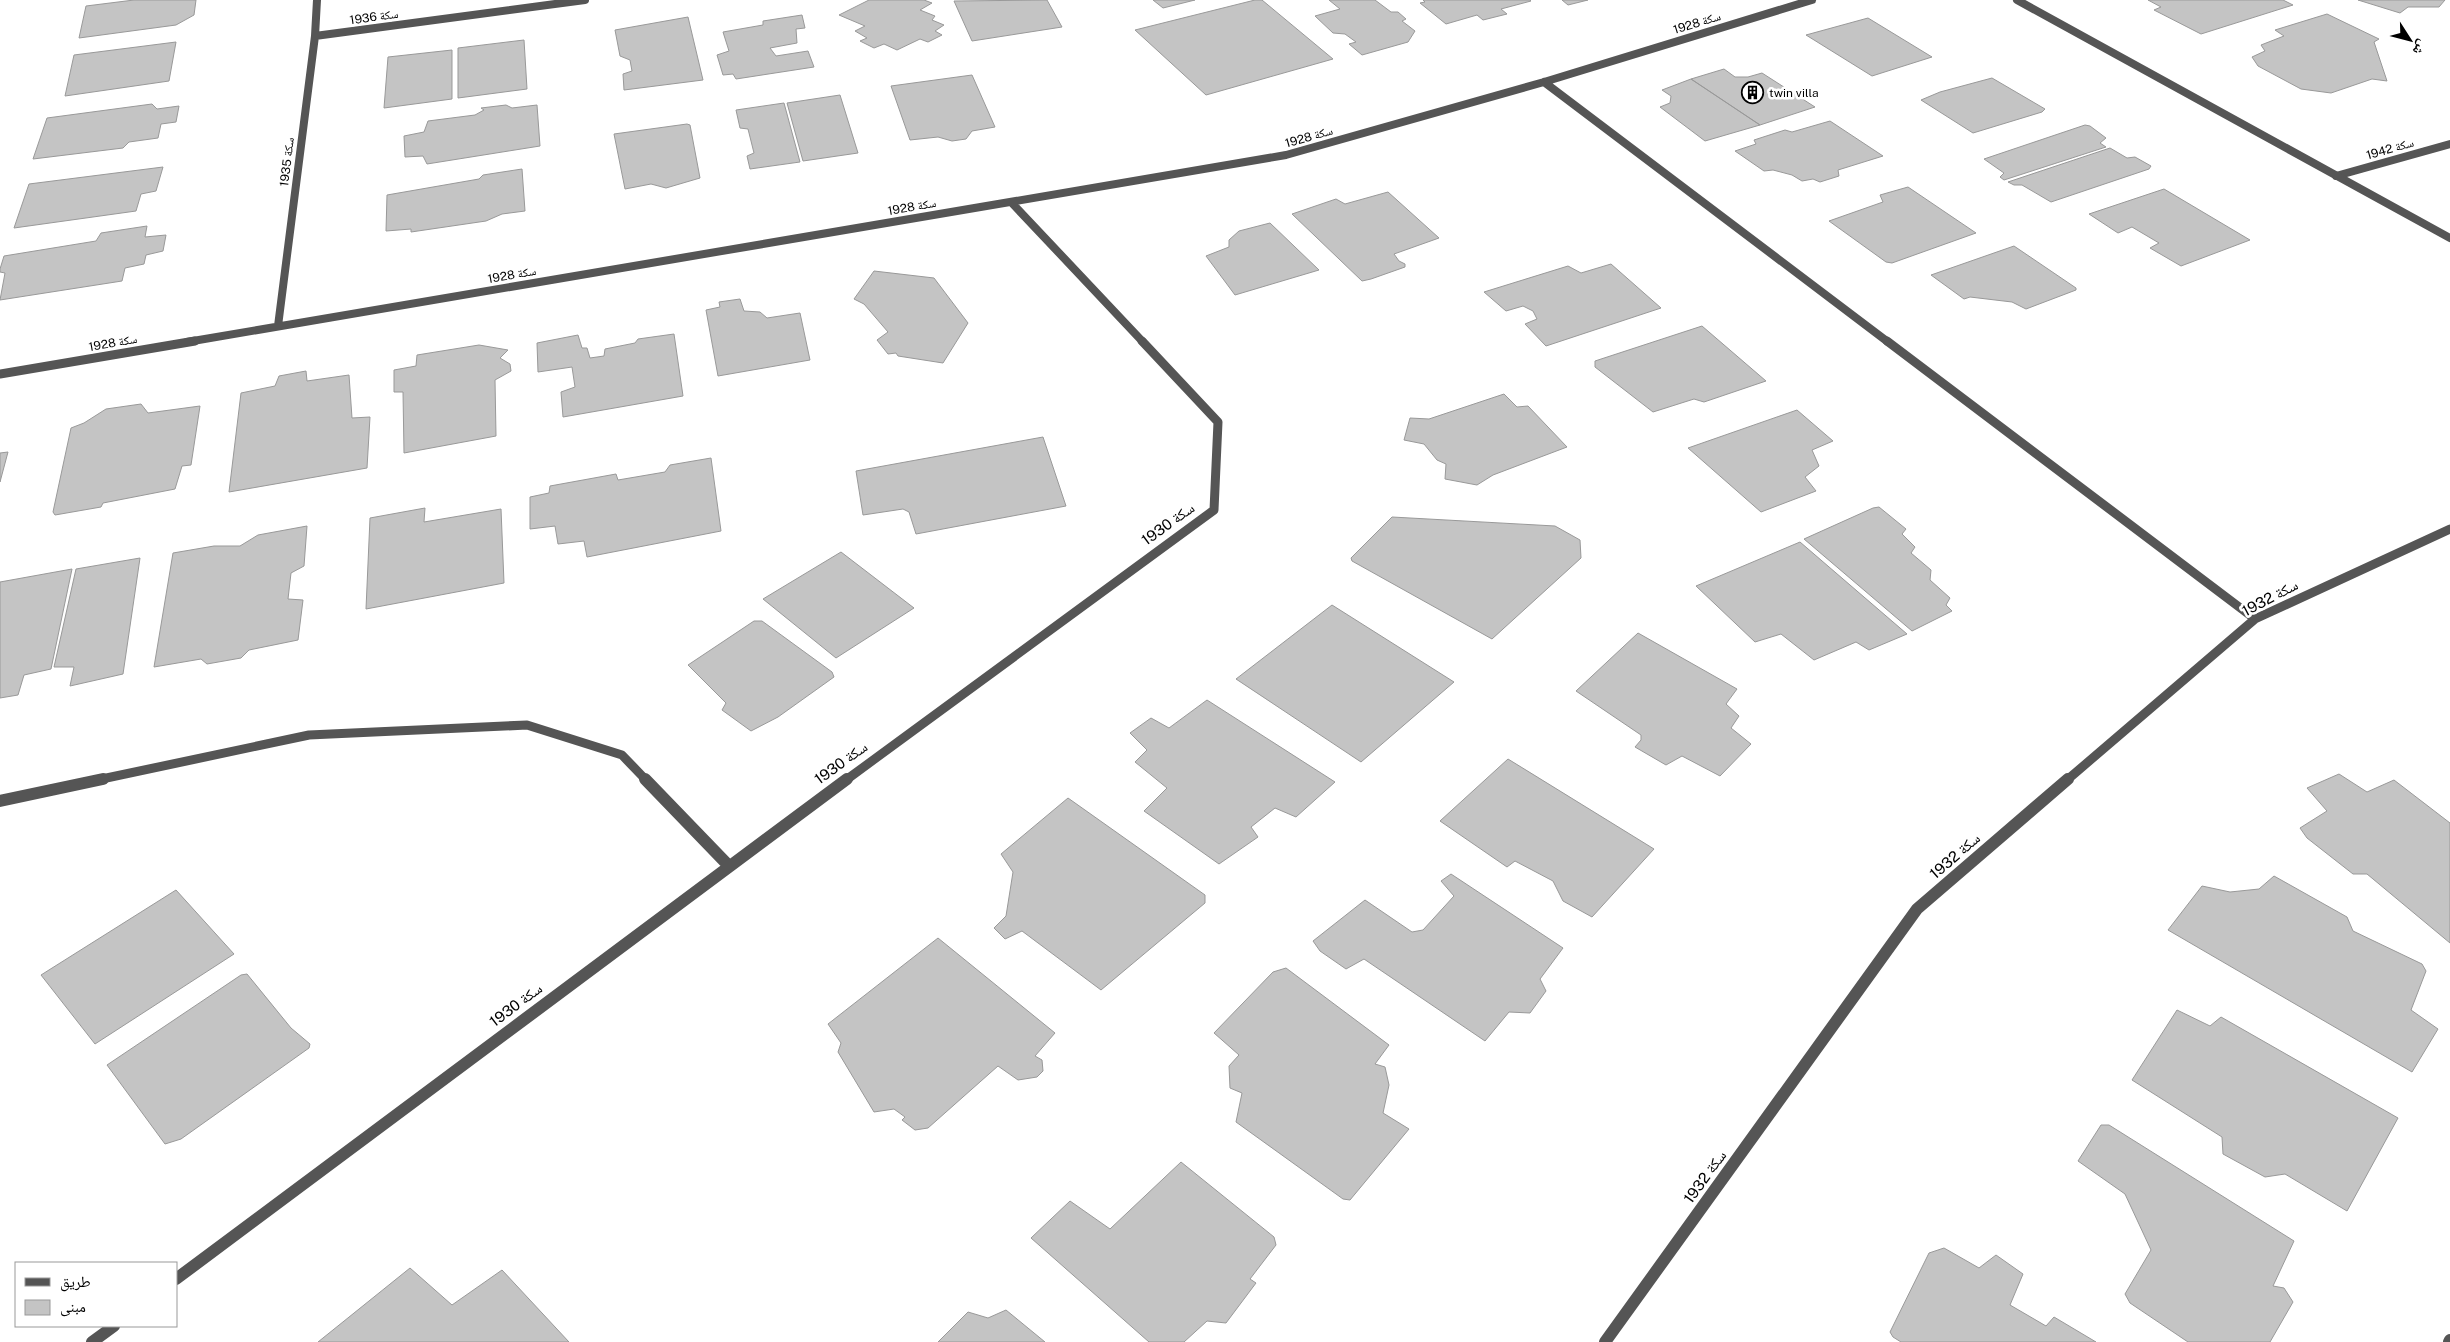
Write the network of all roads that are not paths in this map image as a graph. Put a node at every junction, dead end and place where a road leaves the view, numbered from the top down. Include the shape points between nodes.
1 (317, 0) edge
2 (585, 0) edge
3 (1812, 0) edge
4 (2017, 0) edge
5 (315, 36) junction
6 (1544, 82) junction
7 (2450, 144) edge
8 (2336, 176) junction
9 (1011, 202) junction
10 (2450, 238) edge
11 (278, 326) junction
12 (0, 374) edge
13 (2450, 529) edge
14 (2255, 620) junction
15 (0, 801) edge
16 (729, 866) junction
17 (178, 1278) edge
18 (113, 1327) edge
19 (92, 1342) edge
20 (1605, 1342) edge

1 - 5 street, سكة 1935
2 - 5 street, سكة 1936
3 - 6 street, سكة 1928
4 - 8 street
5 - 11 street, سكة 1935
6 - 9 street, سكة 1928 via 1286,156
6 - 14 street
7 - 8 street, سكة 1942
8 - 10 street
9 - 11 street, سكة 1928
9 - 16 street, سكة 1930 via 1218,422 1214,510
11 - 12 street, سكة 1928
13 - 14 street, سكة 1932
14 - 20 street, سكة 1932 via 1917,909
15 - 16 street via 309,735 527,724 622,755
16 - 17 street, سكة 1930
18 - 19 street

